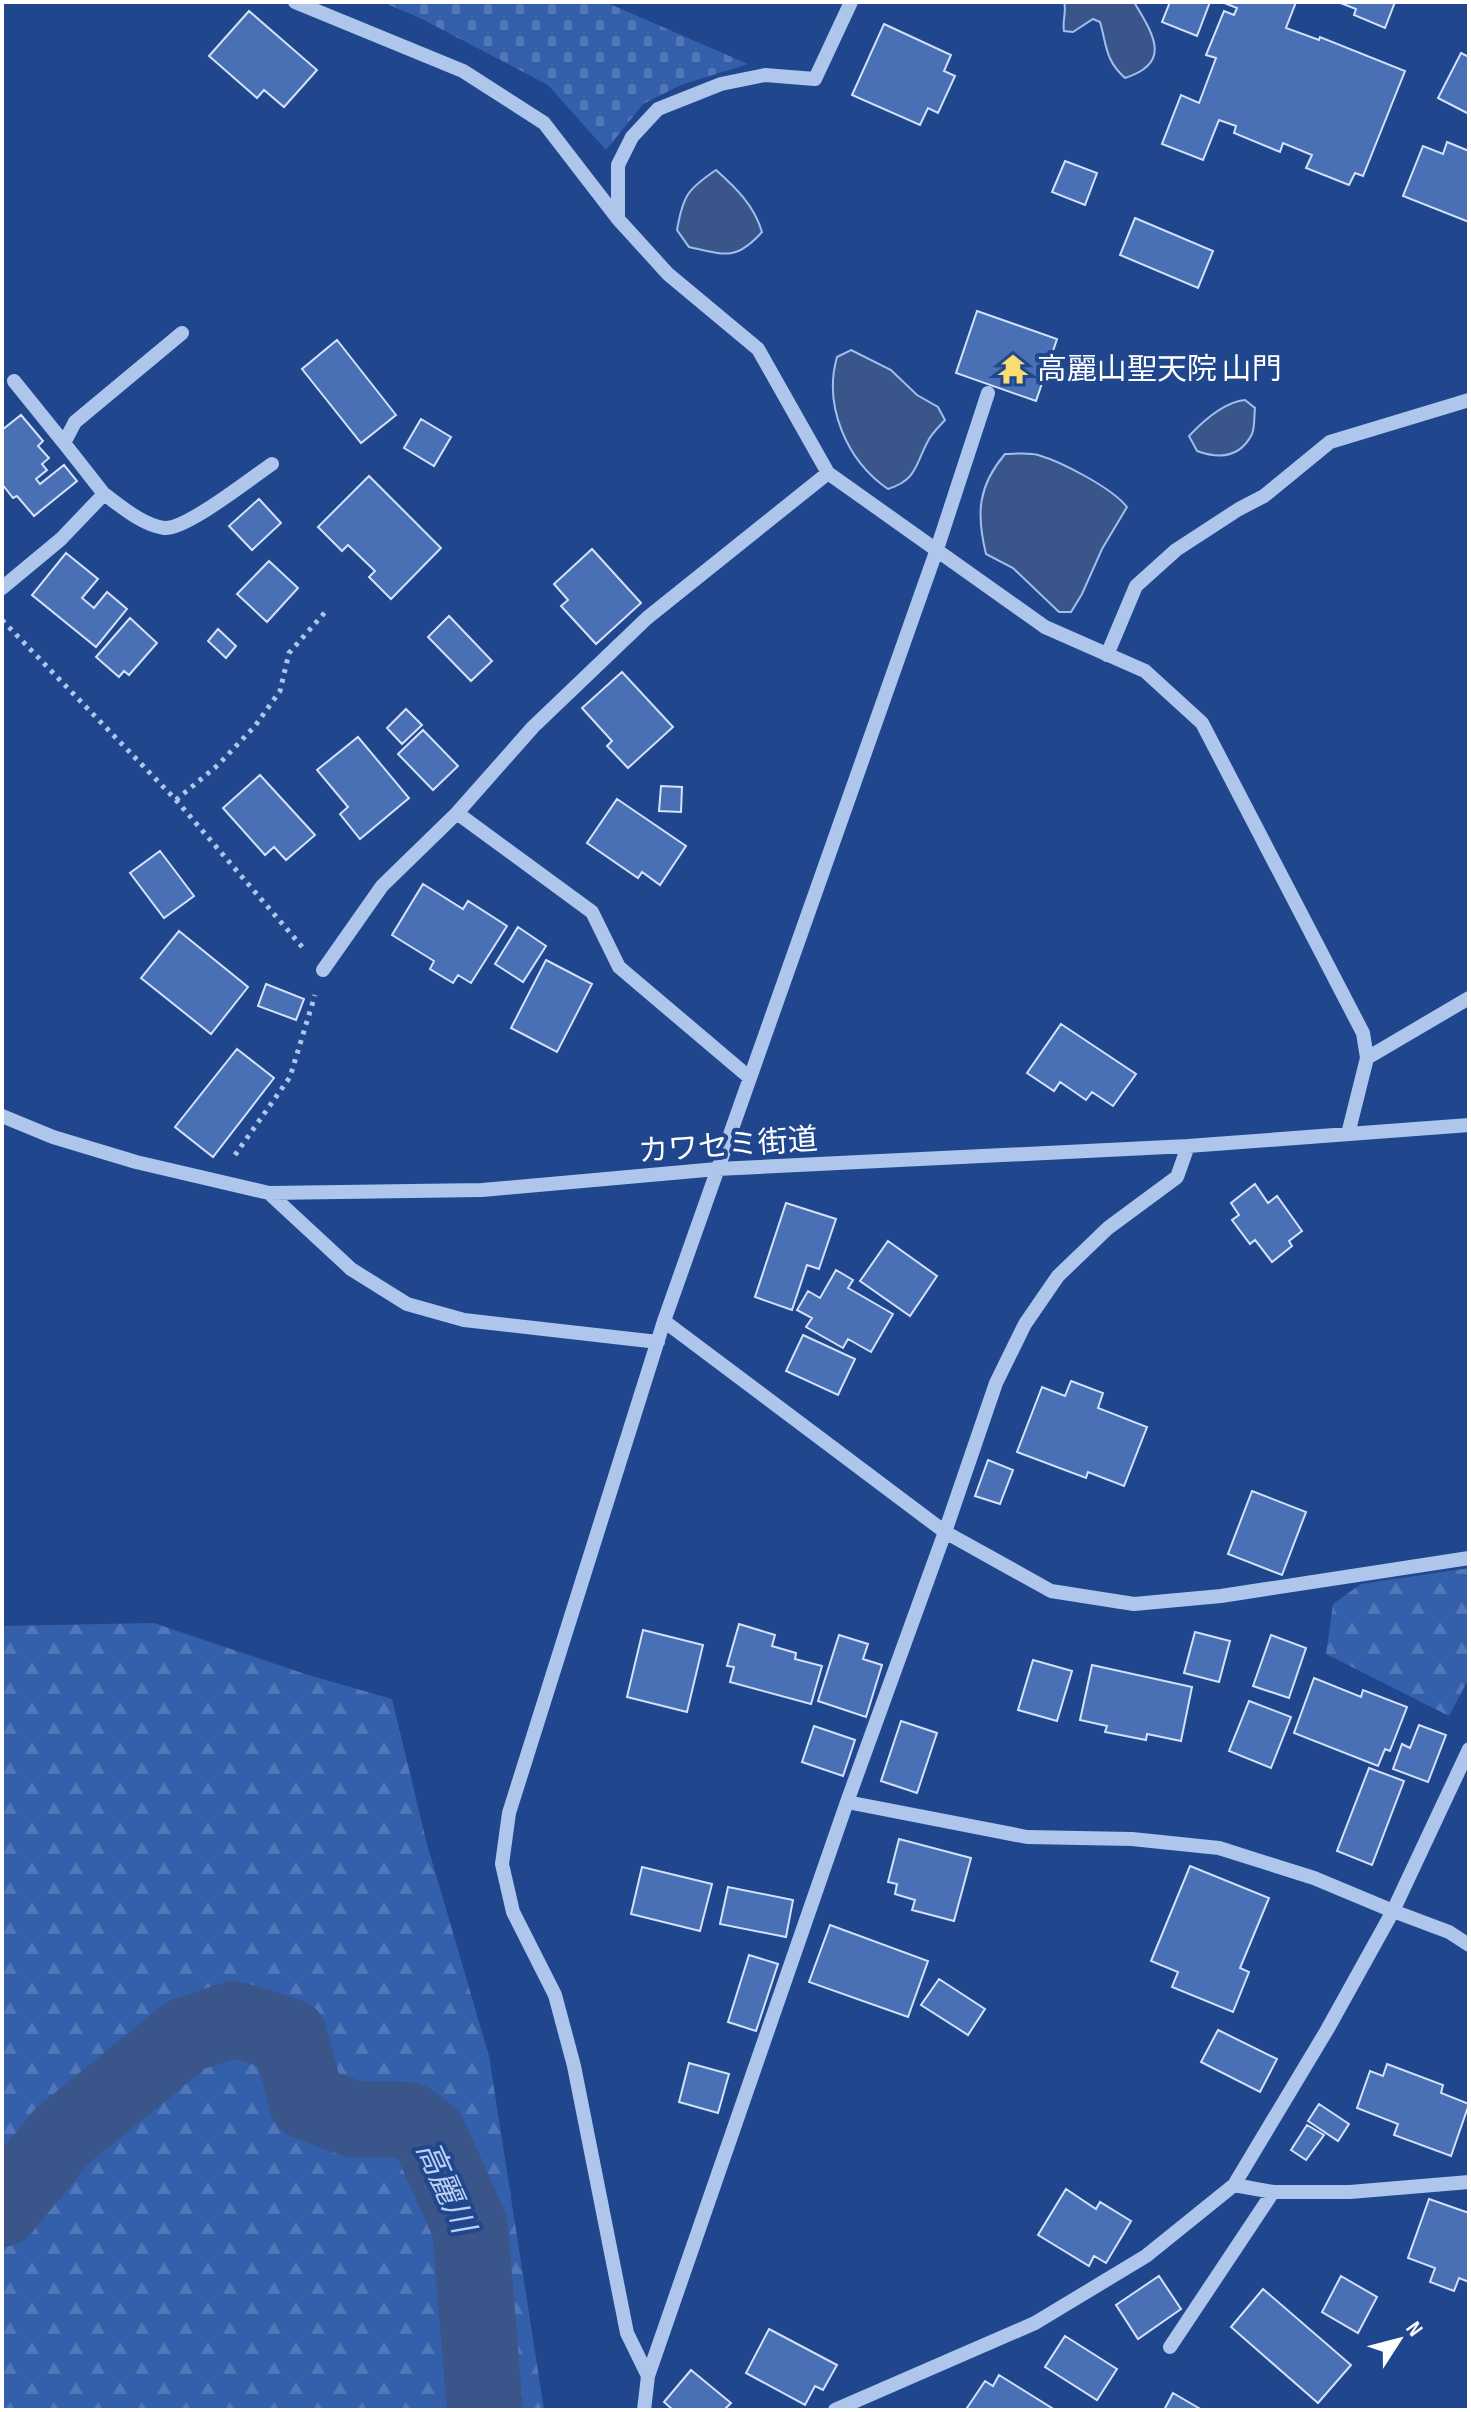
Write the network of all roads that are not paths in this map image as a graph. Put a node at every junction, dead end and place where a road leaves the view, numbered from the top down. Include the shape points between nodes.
1 (295, 2) edge
2 (851, 2) edge
3 (618, 219) junction
4 (182, 333) dead end
5 (14, 381) dead end
6 (988, 393) dead end
7 (1469, 400) edge
8 (64, 443) junction
9 (272, 464) dead end
10 (828, 473) junction
11 (104, 494) junction
12 (937, 549) junction
13 (2, 588) edge
14 (1107, 655) junction
15 (457, 813) junction
16 (323, 970) road end
17 (1469, 998) edge
18 (1367, 1058) junction
19 (750, 1078) junction
20 (2, 1116) edge
21 (1469, 1125) edge
22 (1348, 1134) junction
23 (1188, 1146) junction
24 (717, 1169) junction
25 (269, 1193) junction
26 (664, 1321) junction
27 (658, 1342) junction
28 (945, 1532) junction
29 (1469, 1558) edge
30 (1469, 1749) edge
31 (847, 1802) junction
32 (1393, 1911) junction
33 (1469, 1945) edge
34 (1469, 2182) edge
35 (1234, 2185) junction
36 (1273, 2192) junction
37 (1170, 2347) dead end
38 (648, 2376) junction
39 (644, 2410) edge
40 (835, 2410) edge

1 - 3 street via 463,71 544,123
2 - 3 street via 815,79 765,75 721,84 658,109 632,137 618,165
3 - 10 street via 668,274 758,349
4 - 8 street via 75,422
5 - 8 street
6 - 12 street
7 - 14 street via 1330,442 1264,496 1176,550 1136,586
8 - 11 street
9 - 11 street via 186,523 165,528 138,518
10 - 12 street
10 - 15 street via 647,618 533,727
11 - 13 street
12 - 14 street via 1045,627
12 - 19 street
14 - 18 street via 1145,671 1202,723 1363,1033
15 - 16 street via 382,886
15 - 19 street via 592,912 619,967
17 - 18 street
18 - 22 street
19 - 24 street
20 - 25 street, カワセミ街道 via 136,1162
21 - 22 street, カワセミ街道
22 - 23 street, カワセミ街道
23 - 24 street, カワセミ街道
23 - 28 street via 1177,1177 1108,1228 1058,1276 1025,1324 996,1383
24 - 25 street, カワセミ街道 via 482,1190
24 - 26 street
25 - 27 street via 351,1269 407,1304 464,1320
26 - 27 street
26 - 28 street
27 - 38 street via 509,1813 502,1864 513,1912 555,1995 627,2333
28 - 29 street via 1051,1591 1134,1604
28 - 31 street
30 - 32 street
31 - 32 street via 1027,1837 1132,1839 1219,1848 1314,1878
31 - 38 street
32 - 33 street
32 - 35 street
34 - 36 street
35 - 36 street
35 - 40 street via 1146,2256 1035,2323
36 - 37 street
38 - 39 street

